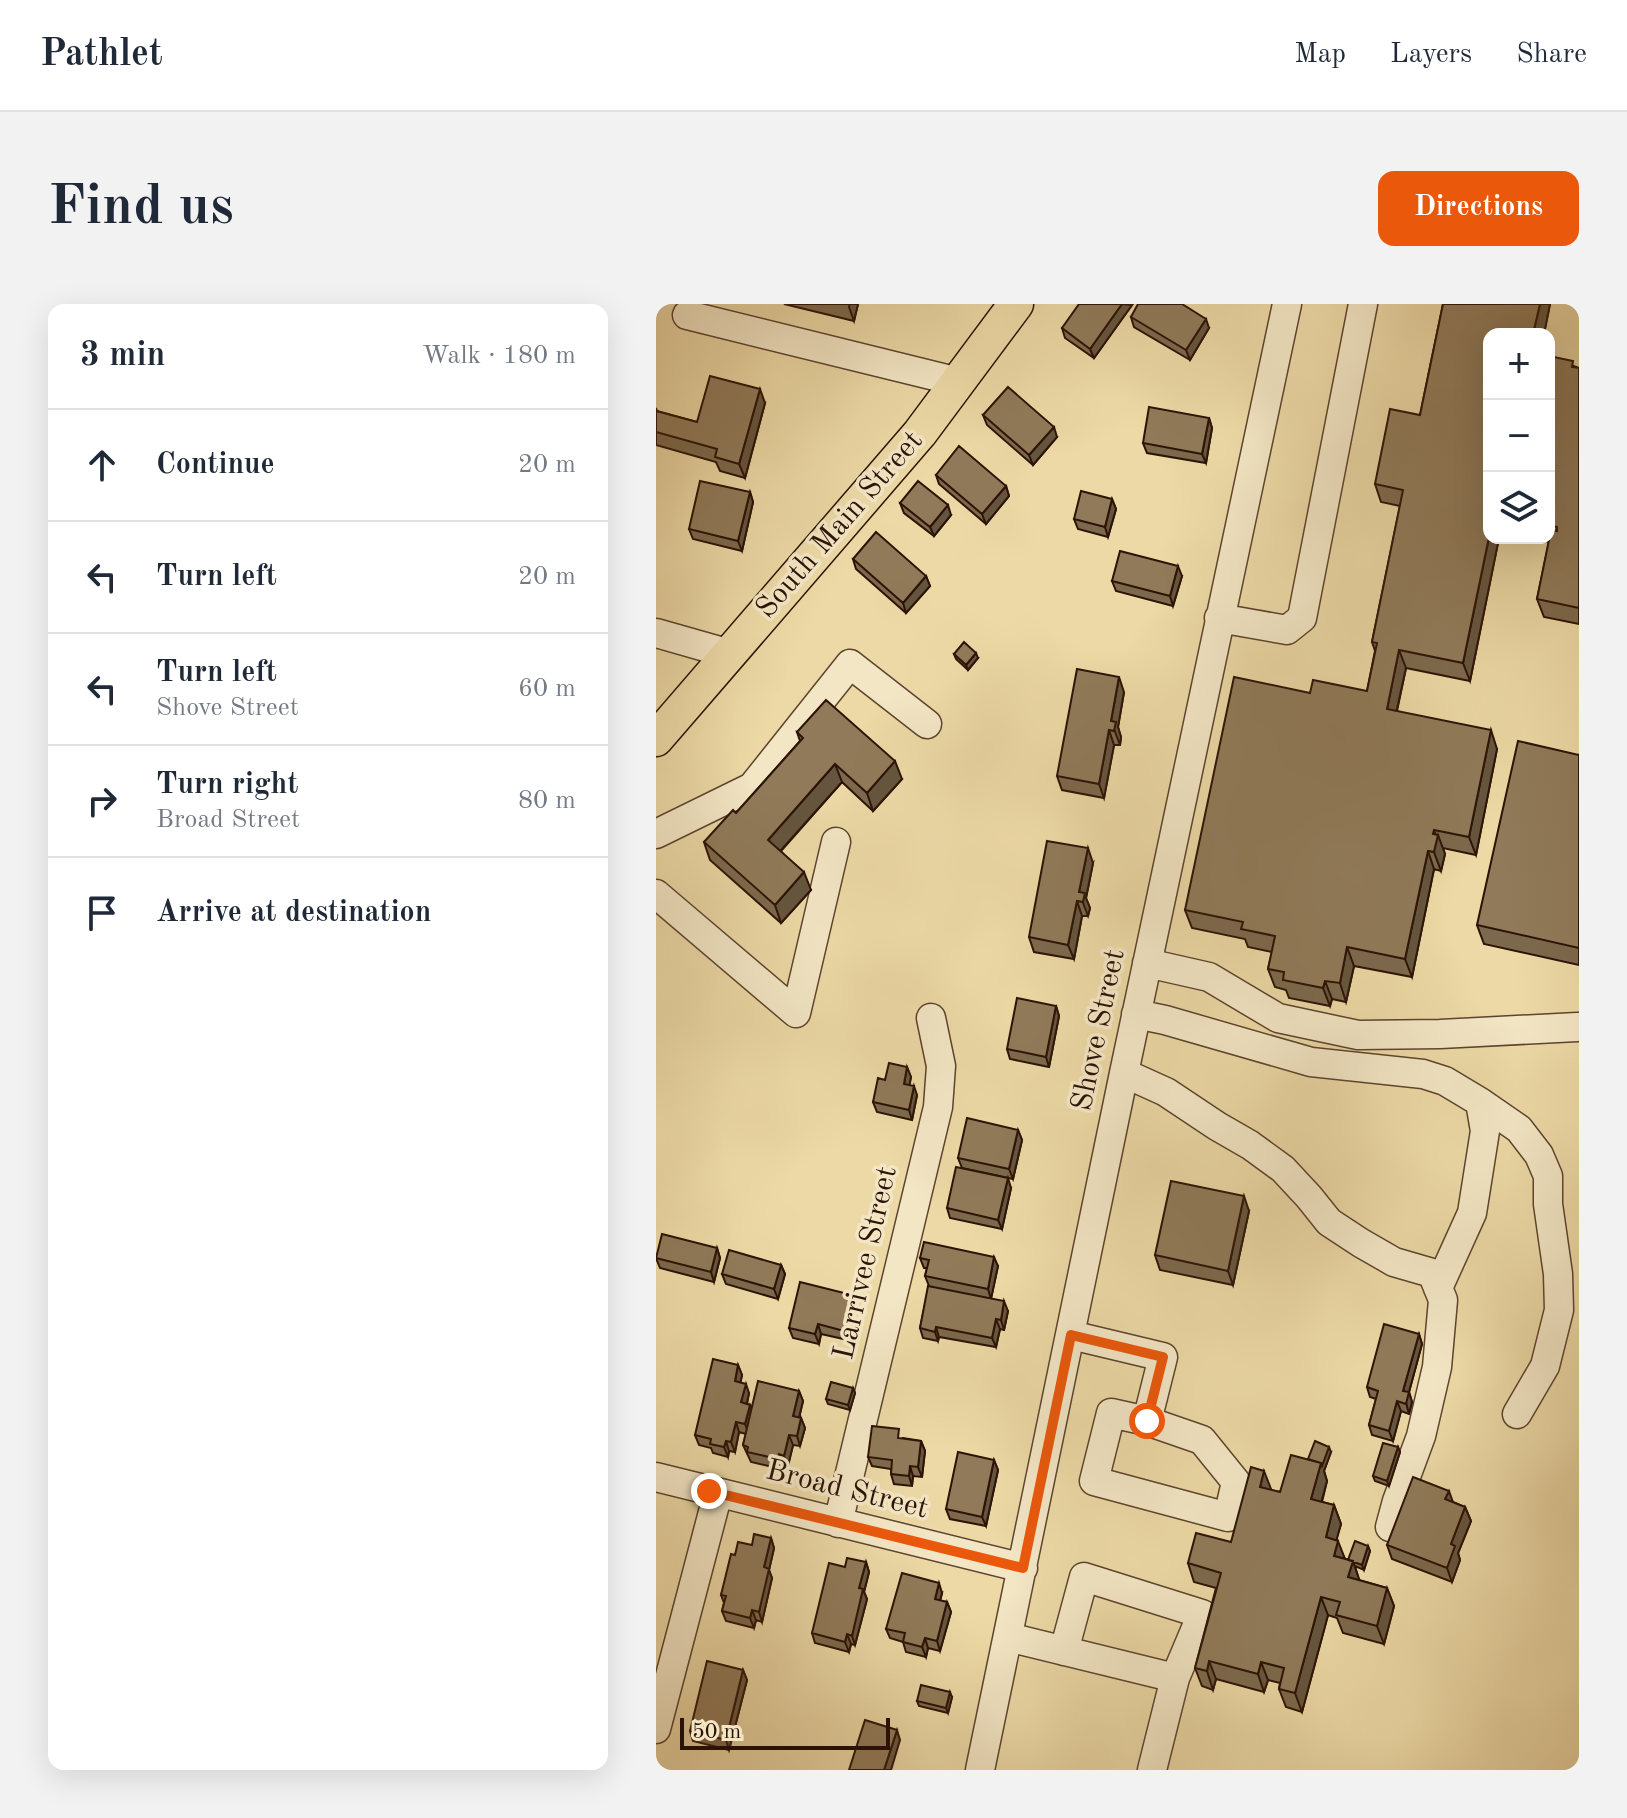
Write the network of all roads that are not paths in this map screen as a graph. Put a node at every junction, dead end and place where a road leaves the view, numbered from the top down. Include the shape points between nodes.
1 (1016, 304) edge
2 (1287, 304) edge
3 (1363, 304) edge
4 (716, 313) edge
5 (687, 315) dead end
6 (959, 382) junction
7 (1219, 618) junction
8 (656, 633) edge
9 (730, 654) junction
10 (927, 724) dead end
11 (656, 739) edge
12 (656, 834) edge
13 (836, 842) dead end
14 (656, 894) edge
15 (1147, 963) junction
16 (1136, 1014) junction
17 (931, 1018) dead end
18 (1316, 1026) junction
19 (1577, 1027) edge
20 (1311, 1062) junction
21 (1124, 1073) junction
22 (1480, 1102) junction
23 (1438, 1288) junction
24 (1071, 1335) junction
25 (1517, 1414) dead end
26 (1147, 1421) junction
27 (656, 1477) edge
28 (718, 1493) junction
29 (838, 1523) junction
30 (1390, 1527) edge
31 (1023, 1568) junction
32 (1008, 1637) junction
33 (1064, 1651) junction
34 (1175, 1678) junction
35 (656, 1729) edge
36 (980, 1770) edge
37 (1152, 1770) edge

1 - 6 main road, South Main Street
2 - 7 street, Shove Street
3 - 7 street via 1302,618 1287,630
4 - 5 street
4 - 6 street
6 - 9 main road, South Main Street
7 - 15 street, Shove Street
8 - 9 street
9 - 11 main road, South Main Street
10 - 12 street via 850,664 752,787
13 - 14 street via 796,1013
15 - 16 street, Shove Street
15 - 18 street via 1209,977 1278,1018
16 - 20 street
16 - 21 street, Shove Street
17 - 29 street, Larrivee Street via 941,1066 938,1107
18 - 19 street via 1358,1035
18 - 20 street
20 - 22 street via 1423,1074
21 - 23 street via 1166,1092 1250,1145 1283,1169 1329,1222 1394,1262 1432,1273
21 - 24 street, Shove Street
22 - 23 street via 1485,1131 1472,1213
22 - 25 street via 1519,1129 1548,1176 1559,1310 1545,1366
23 - 30 street via 1443,1300 1437,1367 1421,1436
24 - 26 street via 1163,1357
24 - 31 street, Shove Street
26 - 26 street via 1202,1440 1236,1482 1228,1517 1094,1481 1111,1413
27 - 28 street, Broad Street
28 - 29 street, Broad Street
28 - 35 street
29 - 31 street, Broad Street
31 - 32 street, Shove Street
32 - 33 street
32 - 36 street, Shove Street
33 - 34 street
33 - 34 street via 1084,1577 1202,1614
34 - 37 street

